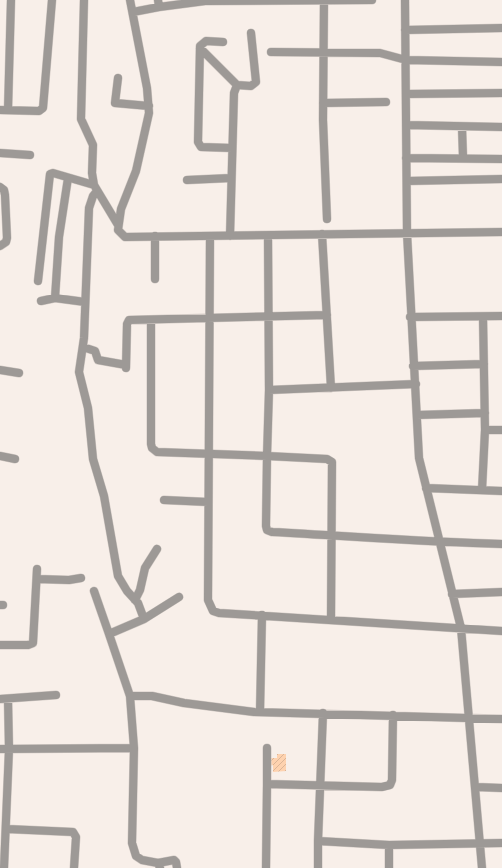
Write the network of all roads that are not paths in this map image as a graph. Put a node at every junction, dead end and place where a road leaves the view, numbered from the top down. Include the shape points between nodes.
1 (11, 0) edge
2 (52, 0) edge
3 (84, 0) edge
4 (130, 0) edge
5 (324, 0) edge
6 (372, 0) edge
7 (405, 0) edge
8 (159, 4) edge
9 (132, 12) junction
10 (502, 28) edge
11 (405, 30) junction
12 (251, 33) dead end
13 (223, 42) dead end
14 (200, 48) junction
15 (271, 52) dead end
16 (323, 52) junction
17 (406, 60) junction
18 (502, 62) edge
19 (118, 78) dead end
20 (237, 85) junction
21 (502, 93) edge
22 (406, 94) junction
23 (386, 102) dead end
24 (323, 104) junction
25 (149, 106) junction
26 (4, 110) edge
27 (406, 125) junction
28 (462, 127) junction
29 (502, 127) edge
30 (232, 148) junction
31 (0, 153) edge
32 (30, 155) dead end
33 (463, 157) junction
34 (406, 158) junction
35 (502, 159) edge
36 (68, 178) junction
37 (231, 178) junction
38 (502, 179) edge
39 (186, 180) dead end
40 (406, 181) junction
41 (0, 187) edge
42 (95, 188) junction
43 (327, 219) dead end
44 (118, 226) junction
45 (502, 232) edge
46 (407, 233) junction
47 (322, 234) junction
48 (155, 236) junction
49 (210, 236) junction
50 (230, 236) junction
51 (268, 236) junction
52 (0, 246) edge
53 (155, 279) dead end
54 (38, 281) dead end
55 (56, 298) junction
56 (41, 301) dead end
57 (85, 302) junction
58 (327, 315) junction
59 (483, 316) junction
60 (502, 316) edge
61 (410, 317) junction
62 (268, 318) junction
63 (209, 319) junction
64 (151, 320) junction
65 (83, 347) junction
66 (484, 364) junction
67 (413, 366) junction
68 (0, 370) edge
69 (19, 373) dead end
70 (416, 384) junction
71 (331, 388) junction
72 (269, 390) junction
73 (485, 413) junction
74 (417, 415) junction
75 (485, 430) junction
76 (502, 430) edge
77 (208, 454) junction
78 (0, 456) edge
79 (267, 456) junction
80 (15, 459) dead end
81 (426, 488) junction
82 (482, 490) junction
83 (502, 491) edge
84 (164, 500) dead end
85 (208, 502) junction
86 (330, 535) junction
87 (439, 542) junction
88 (502, 544) edge
89 (158, 549) dead end
90 (37, 570) dead end
91 (81, 578) dead end
92 (37, 580) junction
93 (94, 591) dead end
94 (502, 592) edge
95 (452, 594) junction
96 (179, 597) dead end
97 (135, 600) junction
98 (262, 615) junction
99 (144, 619) junction
100 (331, 619) junction
101 (461, 628) junction
102 (502, 632) edge
103 (109, 634) junction
104 (0, 645) edge
105 (56, 695) dead end
106 (130, 696) junction
107 (4, 699) edge
108 (260, 712) junction
109 (323, 714) junction
110 (393, 715) junction
111 (470, 717) junction
112 (502, 719) edge
113 (134, 748) junction
114 (267, 748) dead end
115 (4, 749) edge
116 (267, 784) junction
117 (320, 784) junction
118 (476, 787) junction
119 (502, 788) edge
120 (7, 829) junction
121 (318, 841) junction
122 (481, 843) junction
123 (502, 844) edge
124 (388, 845) junction
125 (159, 865) edge
126 (4, 868) edge
127 (74, 868) edge
128 (177, 868) edge
129 (266, 868) edge
130 (318, 868) edge
131 (389, 868) edge
132 (482, 868) edge

1 - 26 street
2 - 26 street via 43,108 39,111
3 - 42 street via 80,113 93,145 92,173
4 - 9 street
5 - 6 street
5 - 8 street
5 - 16 street
7 - 11 street
8 - 9 street
9 - 25 street
10 - 11 street
11 - 17 street
12 - 20 street via 256,82 252,86
13 - 14 street via 206,41
14 - 20 street
14 - 30 street via 199,146
15 - 16 street
16 - 17 street via 380,53
16 - 24 street
17 - 18 street
17 - 22 street
19 - 25 street via 115,103
20 - 30 street via 234,93
21 - 22 street
22 - 27 street
23 - 24 street
24 - 43 street
25 - 44 street via 136,171 121,209
27 - 28 street
27 - 34 street
28 - 29 street
28 - 33 street
30 - 37 street
31 - 32 street
33 - 34 street
33 - 35 street
34 - 40 street
36 - 42 street
36 - 54 street via 50,174
36 - 55 street via 59,237
37 - 39 street
37 - 50 street
38 - 40 street
40 - 46 street
41 - 52 street via 5,195 7,238
42 - 44 street
42 - 57 street via 88,208
44 - 48 street via 120,234 125,237
45 - 46 street
46 - 47 street
46 - 61 street
47 - 51 street
47 - 58 street
48 - 49 street
48 - 53 street
49 - 50 street
49 - 63 street
50 - 51 street
51 - 62 street
55 - 56 street
55 - 57 street
57 - 65 street
58 - 62 street
58 - 71 street
59 - 60 street
59 - 61 street
59 - 66 street
61 - 67 street
62 - 63 street
62 - 72 street
63 - 64 street
63 - 77 street
64 - 65 street via 128,322 126,367 98,360 95,351
64 - 77 street via 152,448 157,452
65 - 97 street via 79,372 88,408 93,459 108,515 118,576
66 - 67 street
66 - 73 street
67 - 70 street
68 - 69 street
70 - 71 street
70 - 74 street
71 - 72 street
72 - 79 street
73 - 74 street
73 - 75 street
74 - 81 street via 419,458
75 - 76 street
75 - 82 street
77 - 79 street
77 - 85 street
78 - 80 street
79 - 86 street via 268,530
79 - 86 street via 327,459 332,462
81 - 82 street
81 - 87 street
82 - 83 street
84 - 85 street
85 - 98 street via 210,607 219,613
86 - 87 street
86 - 100 street
87 - 88 street
87 - 95 street
89 - 97 street via 145,568
90 - 92 street
91 - 92 street
92 - 104 street via 33,643
93 - 103 street
94 - 95 street
95 - 101 street
96 - 99 street
97 - 99 street
98 - 100 street
98 - 108 street
99 - 103 street
100 - 101 street
101 - 102 street
101 - 111 street
103 - 106 street
105 - 107 street
106 - 108 street via 152,696 184,703
106 - 113 street
107 - 115 street
108 - 109 street
109 - 110 street
109 - 117 street
110 - 111 street
110 - 117 street via 390,785 382,787
111 - 112 street
111 - 118 street
113 - 115 street
113 - 125 street via 132,843 136,856
114 - 116 street
115 - 120 street
116 - 117 street
116 - 129 street
117 - 121 street
118 - 119 street
118 - 122 street
120 - 126 street
120 - 127 street via 73,832 76,837
121 - 124 street
121 - 130 street
122 - 123 street
122 - 124 street
122 - 132 street
124 - 131 street
125 - 128 street via 174,860

